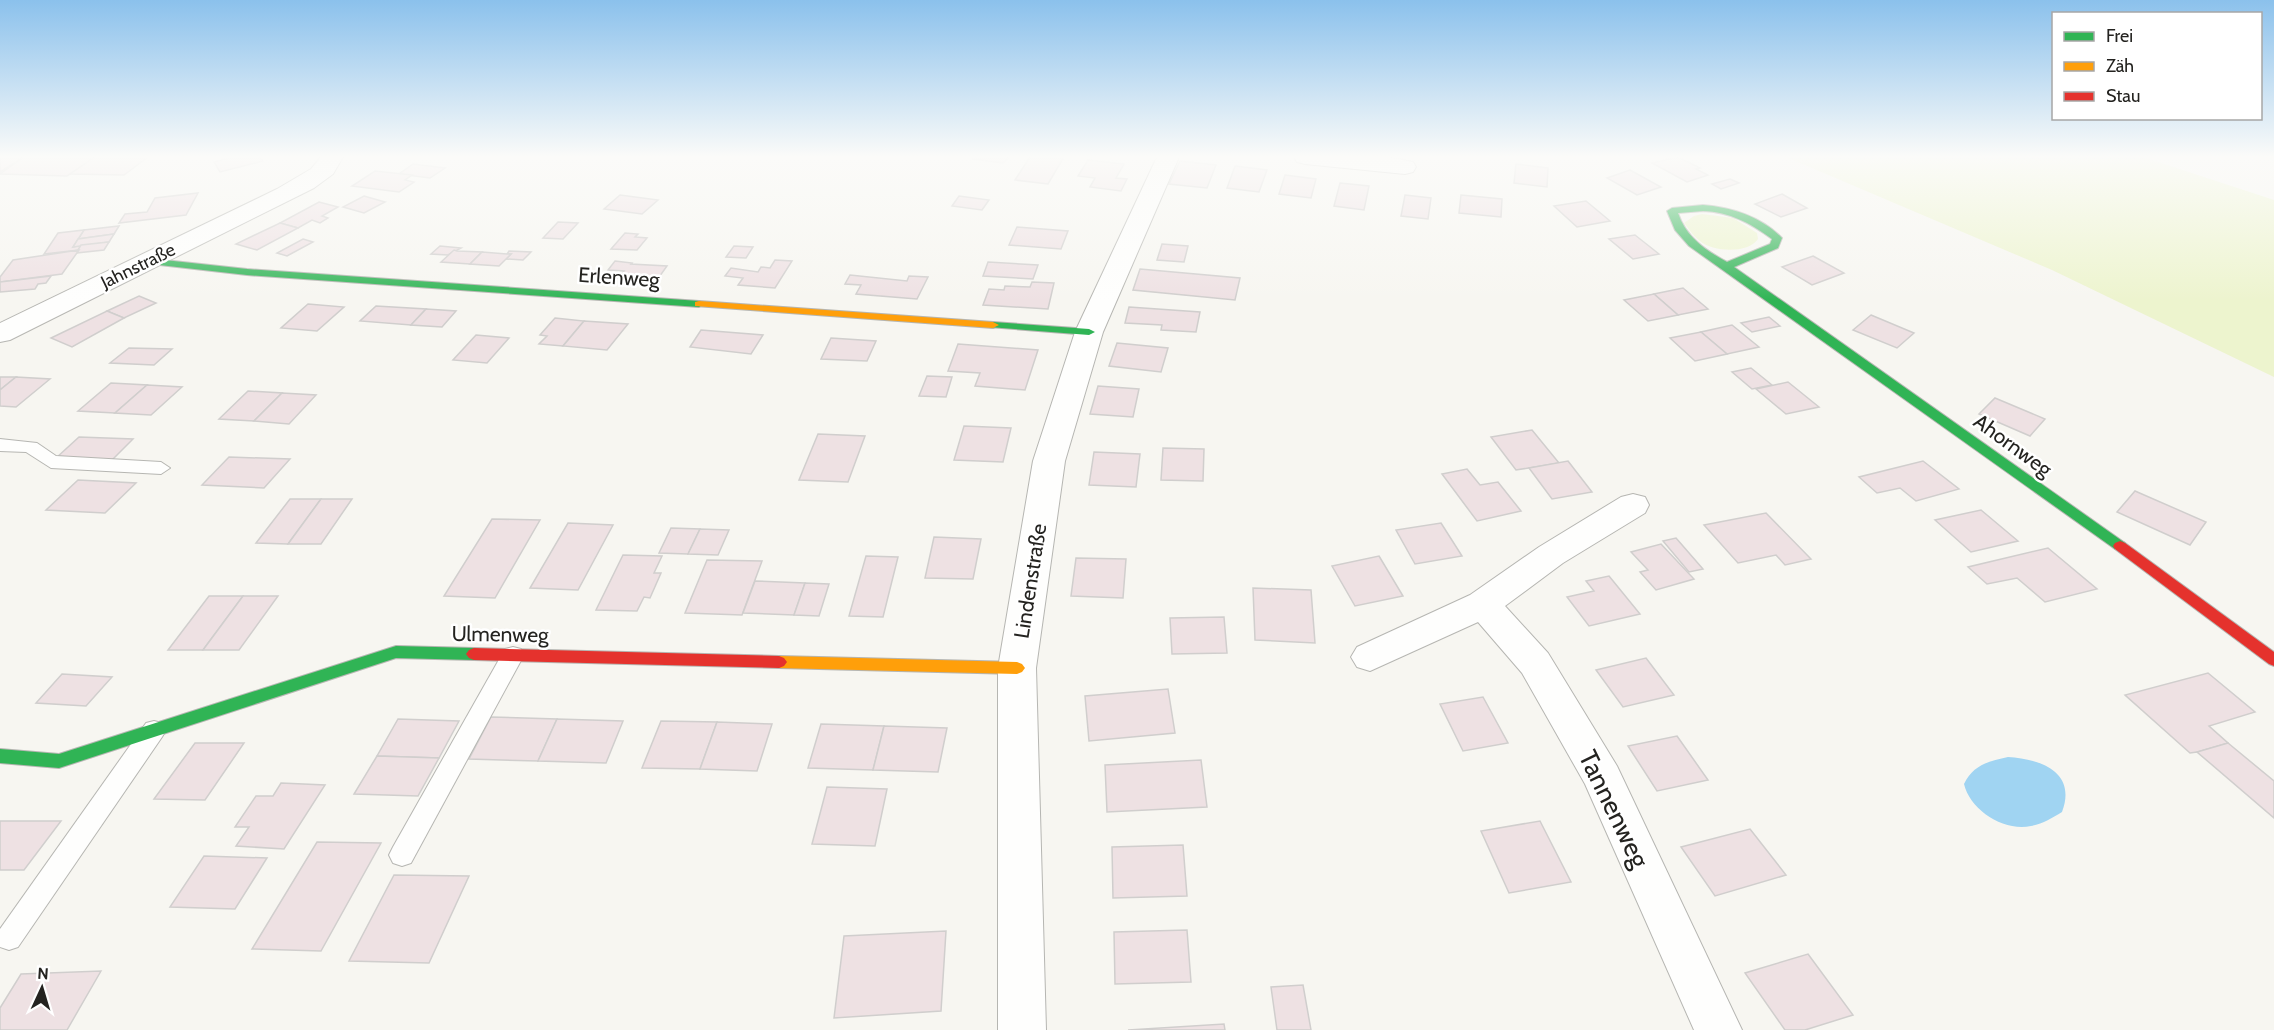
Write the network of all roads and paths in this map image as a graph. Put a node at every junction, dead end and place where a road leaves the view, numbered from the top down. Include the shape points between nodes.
1 (262, 205) edge
2 (1146, 205) edge
3 (1703, 205) edge
4 (1704, 205) edge
5 (146, 261) junction
6 (1726, 266) junction
7 (1089, 332) junction
8 (0, 334) edge
9 (0, 445) edge
10 (161, 468) dead end
11 (1632, 505) dead end
12 (1483, 604) junction
13 (513, 655) junction
14 (1370, 657) dead end
15 (2274, 660) edge
16 (1017, 668) junction
17 (154, 730) junction
18 (0, 756) edge
19 (402, 855) dead end
20 (9, 938) dead end
21 (1022, 1030) edge
22 (1718, 1030) edge

1 - 5 street, Jahnstraße
2 - 7 street, Lindenstraße
3 - 6 street, Ahornweg via 1672,211 1675,227 1689,244
4 - 6 street, Ahornweg via 1728,208 1754,220 1777,238 1774,246
5 - 7 street, Erlenweg via 259,273
5 - 8 street, Jahnstraße
6 - 15 street, Ahornweg
7 - 16 street, Lindenstraße via 1049,461
9 - 10 lane via 31,447 51,462
11 - 12 street via 1551,555
12 - 14 street
12 - 22 street, Tannenweg via 1535,663 1603,778
13 - 16 street, Ulmenweg
13 - 17 street, Ulmenweg via 396,652
13 - 19 lane
16 - 21 street, Lindenstraße
17 - 18 street, Ulmenweg via 59,761
17 - 20 lane

